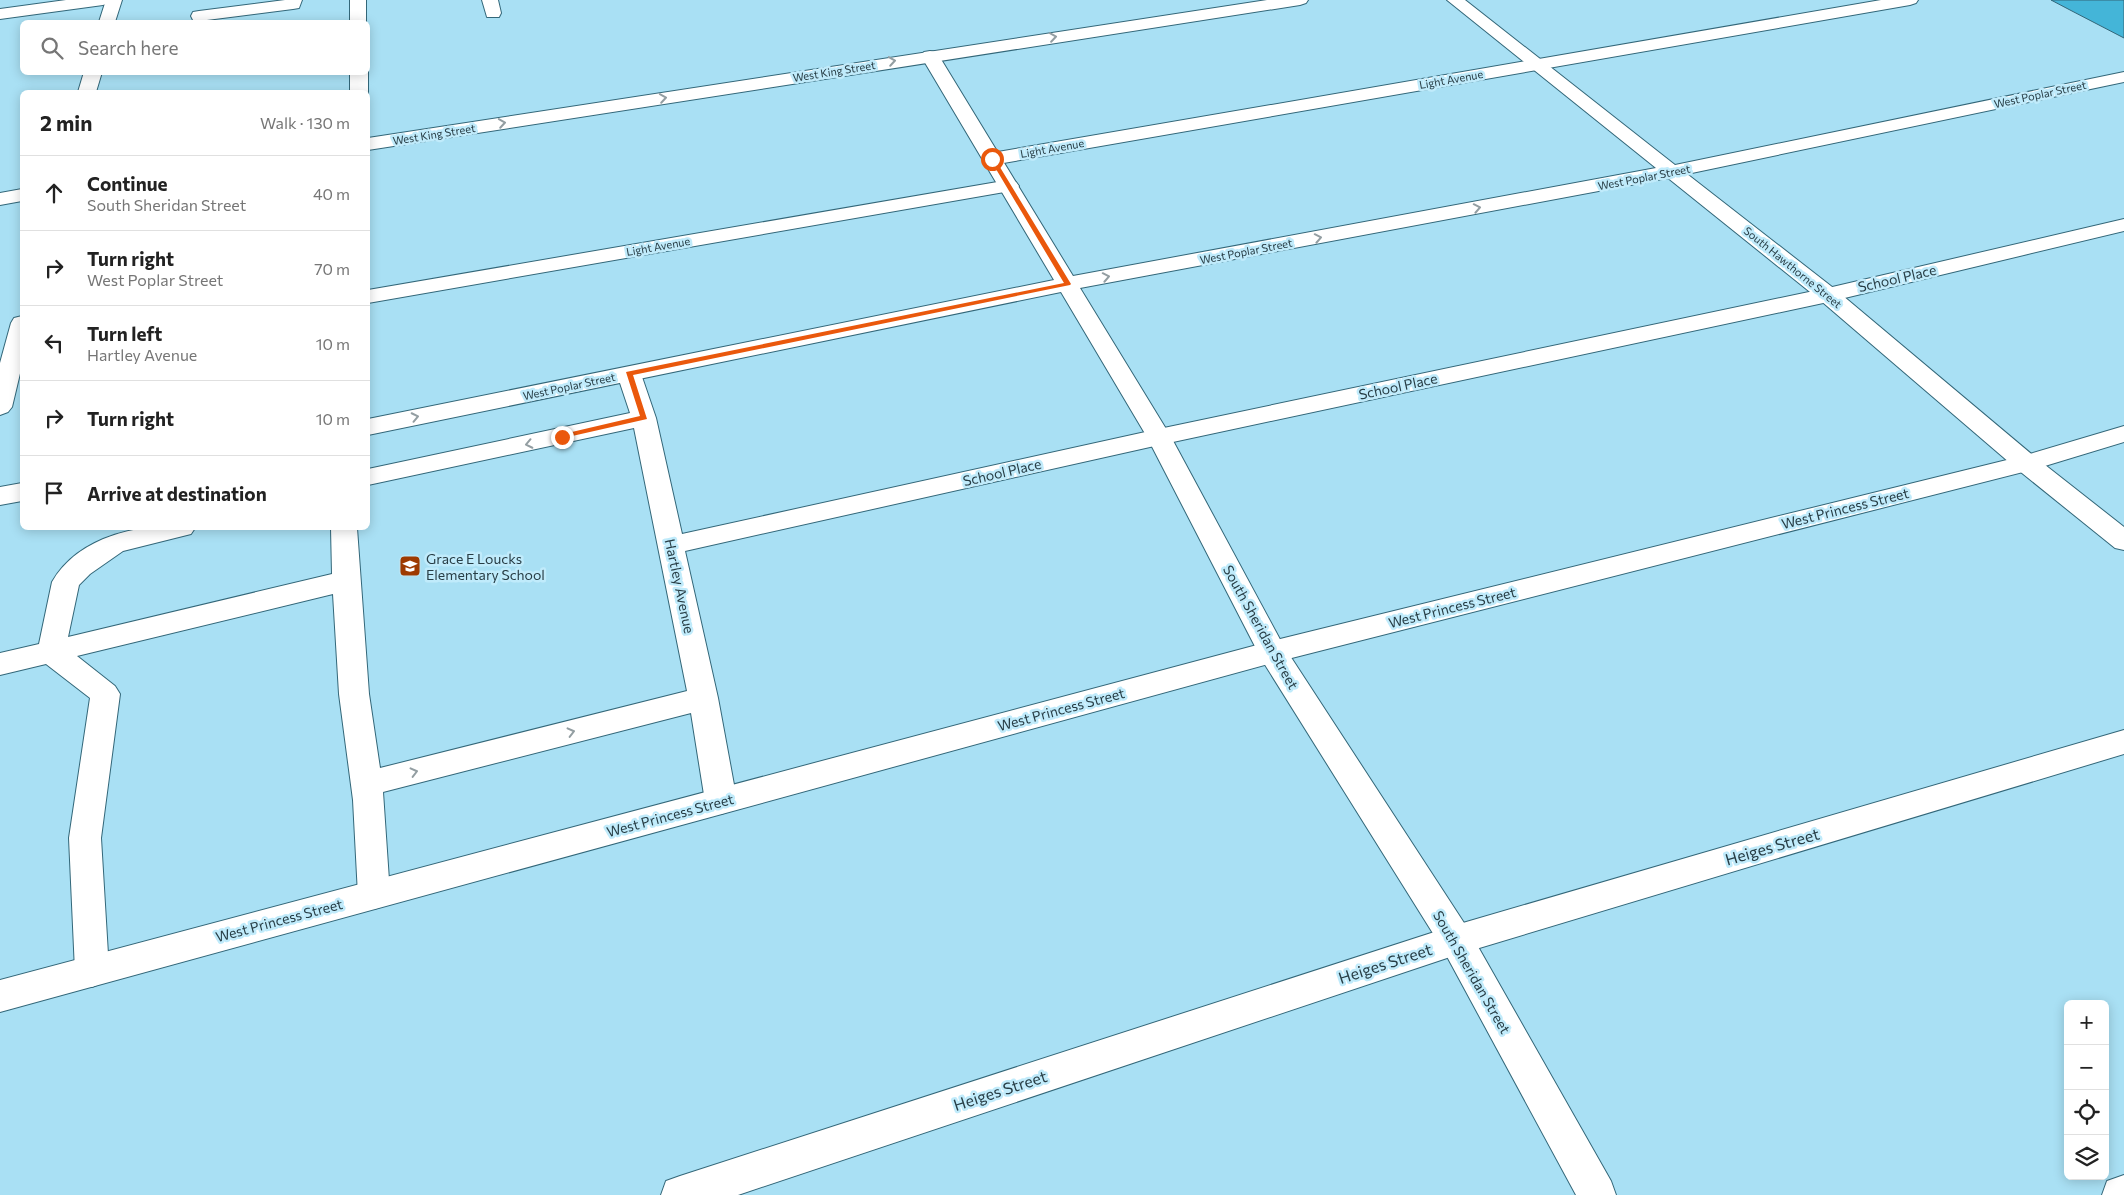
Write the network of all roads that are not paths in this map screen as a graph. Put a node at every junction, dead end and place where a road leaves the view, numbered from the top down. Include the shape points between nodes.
1 (103, 0) edge
2 (114, 0) edge
3 (294, 0) edge
4 (358, 0) edge
5 (1300, 0) edge
6 (1455, 0) edge
7 (1910, 0) edge
8 (0, 14) edge
9 (199, 16) dead end
10 (108, 20) edge
11 (358, 20) edge
12 (930, 56) junction
13 (1537, 64) junction
14 (92, 75) edge
15 (359, 75) edge
16 (2124, 77) edge
17 (88, 90) edge
18 (359, 90) edge
19 (370, 144) edge
20 (992, 159) junction
21 (1673, 171) junction
22 (1009, 186) junction
23 (20, 195) edge
24 (0, 199) edge
25 (2124, 225) edge
26 (1068, 284) junction
27 (1828, 295) junction
28 (370, 297) edge
29 (20, 331) edge
30 (629, 374) junction
31 (0, 407) edge
32 (644, 418) junction
33 (370, 427) edge
34 (2124, 434) edge
35 (1159, 437) junction
36 (2026, 463) junction
37 (370, 477) edge
38 (20, 492) edge
39 (0, 496) edge
40 (173, 530) edge
41 (344, 530) edge
42 (2124, 541) edge
43 (672, 545) junction
44 (346, 580) junction
45 (51, 652) junction
46 (1272, 652) junction
47 (0, 664) edge
48 (703, 698) junction
49 (2124, 742) edge
50 (367, 784) junction
51 (720, 801) junction
52 (374, 895) junction
53 (1456, 940) junction
54 (92, 971) junction
55 (0, 996) edge
56 (680, 1195) edge
57 (1597, 1195) edge

1 - 8 street
2 - 10 street
3 - 9 street via 293,4
4 - 11 street
12 -> 5 street, West King Street
6 - 13 street, South Hawthorne Street
7 - 13 street, Light Avenue
19 -> 12 street, West King Street
12 - 20 street, South Sheridan Street
13 - 20 street, Light Avenue
13 - 21 street, South Hawthorne Street
14 - 17 street
15 - 18 street
16 - 21 street, West Poplar Street
20 - 22 street, South Sheridan Street
26 -> 21 street, West Poplar Street
21 - 27 street, South Hawthorne Street
22 - 26 street, South Sheridan Street
22 - 28 street, Light Avenue
23 - 24 street
25 - 27 street, School Place
26 - 30 street, West Poplar Street
26 - 35 street, South Sheridan Street
27 - 35 street, School Place
27 - 36 street, South Hawthorne Street
29 - 31 street
30 - 32 street, Hartley Avenue
33 -> 30 street, West Poplar Street
32 -> 37 street
32 - 43 street, Hartley Avenue
34 - 36 street, West Princess Street
35 - 43 street, School Place
35 - 46 street, South Sheridan Street
36 - 42 street, South Hawthorne Street
36 - 46 street, West Princess Street
38 - 39 street
40 - 45 street via 115,543 80,567 66,582
41 - 44 street
43 - 48 street, Hartley Avenue
44 - 45 street
44 - 50 street via 354,694
45 - 47 street
45 - 54 street via 105,694 85,838
46 - 51 street, West Princess Street
46 - 53 street, South Sheridan Street
50 -> 48 street
48 - 51 street, Hartley Avenue
49 - 53 street, Heiges Street
50 - 52 street
51 - 52 street, West Princess Street
52 - 54 street, West Princess Street
53 - 56 street, Heiges Street
53 - 57 street, South Sheridan Street
54 - 55 street, West Princess Street

